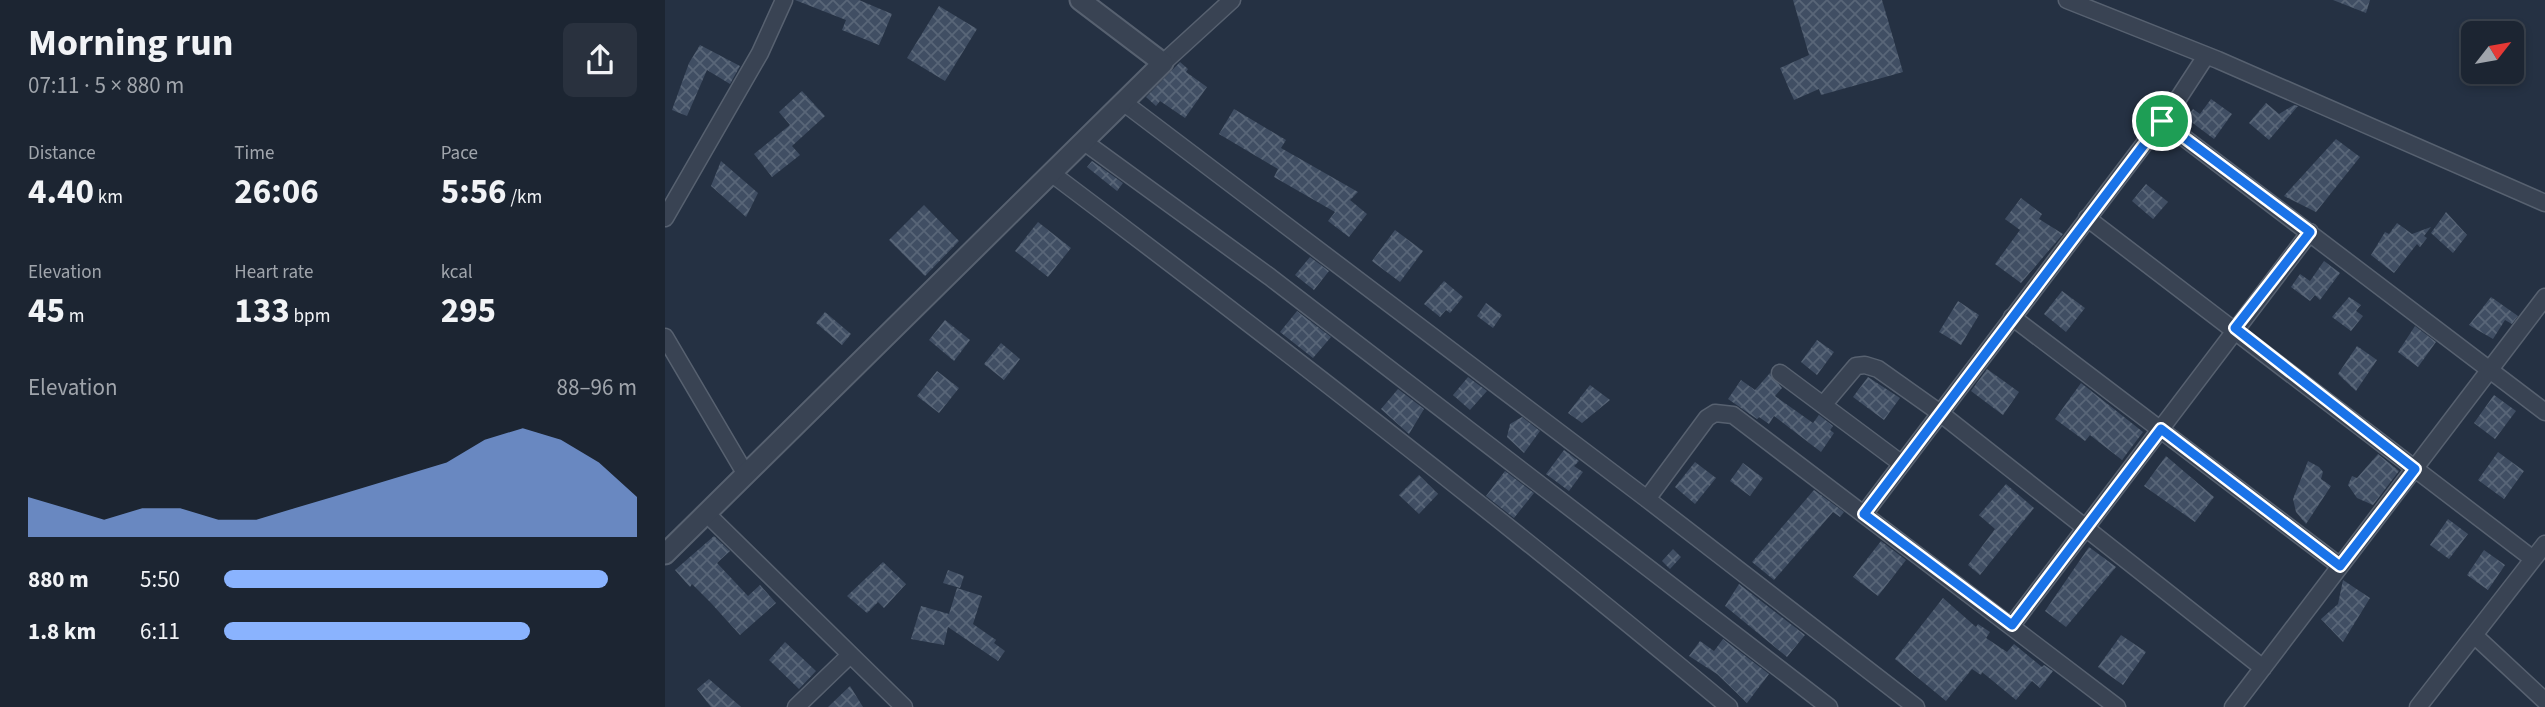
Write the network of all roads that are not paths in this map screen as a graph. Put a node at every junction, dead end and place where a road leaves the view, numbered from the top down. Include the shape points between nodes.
1 (784, 0) edge
2 (1080, 0) edge
3 (1232, 0) edge
4 (2067, 0) edge
5 (2206, 56) junction
6 (1163, 63) junction
7 (1123, 102) junction
8 (2162, 121) junction
9 (1083, 141) junction
10 (1051, 173) junction
11 (2545, 203) edge
12 (665, 218) edge
13 (2087, 218) junction
14 (2310, 232) junction
15 (2545, 297) edge
16 (2012, 317) junction
17 (2235, 328) junction
18 (665, 337) edge
19 (2490, 369) junction
20 (1780, 373) dead end
21 (1823, 405) junction
22 (2545, 412) edge
23 (1940, 413) junction
24 (2161, 429) junction
25 (1902, 464) junction
26 (2415, 469) junction
27 (745, 473) junction
28 (1647, 499) junction
29 (706, 513) junction
30 (1864, 514) junction
31 (2085, 530) junction
32 (2542, 549) edge
33 (665, 554) edge
34 (2340, 566) junction
35 (2012, 625) junction
36 (2474, 635) junction
37 (850, 655) junction
38 (2263, 668) junction
39 (2545, 701) edge
40 (796, 707) edge
41 (904, 707) edge
42 (1729, 707) edge
43 (1829, 707) edge
44 (1916, 707) edge
45 (2117, 707) edge
46 (2233, 707) edge
47 (2418, 707) edge

1 - 12 street via 760,53
2 - 6 street
3 - 6 street
4 - 5 street
5 - 8 street
5 - 11 street
6 - 7 street
7 - 9 street
7 - 28 street
8 - 13 street
8 - 14 street
9 - 10 street
9 - 43 street via 1281,285
10 - 27 street
10 - 42 street via 1448,479
13 - 16 street
13 - 17 street
14 - 17 street
14 - 19 street
15 - 19 street
16 - 23 street
16 - 24 street
17 - 24 street
17 - 26 street
18 - 27 street
19 - 22 street
19 - 26 street
20 - 21 street
21 - 23 street via 1856,366 1865,365 1878,369
21 - 25 street
23 - 25 street
23 - 31 street
24 - 31 street
24 - 34 street
25 - 30 street
26 - 32 street
26 - 34 street
27 - 29 street
28 - 30 street via 1707,418 1724,412
28 - 44 street
29 - 33 street
29 - 37 street
30 - 35 street
31 - 35 street
31 - 38 street
32 - 36 street
34 - 38 street
35 - 45 street
36 - 39 street
36 - 47 street
37 - 40 street
37 - 41 street
38 - 46 street

